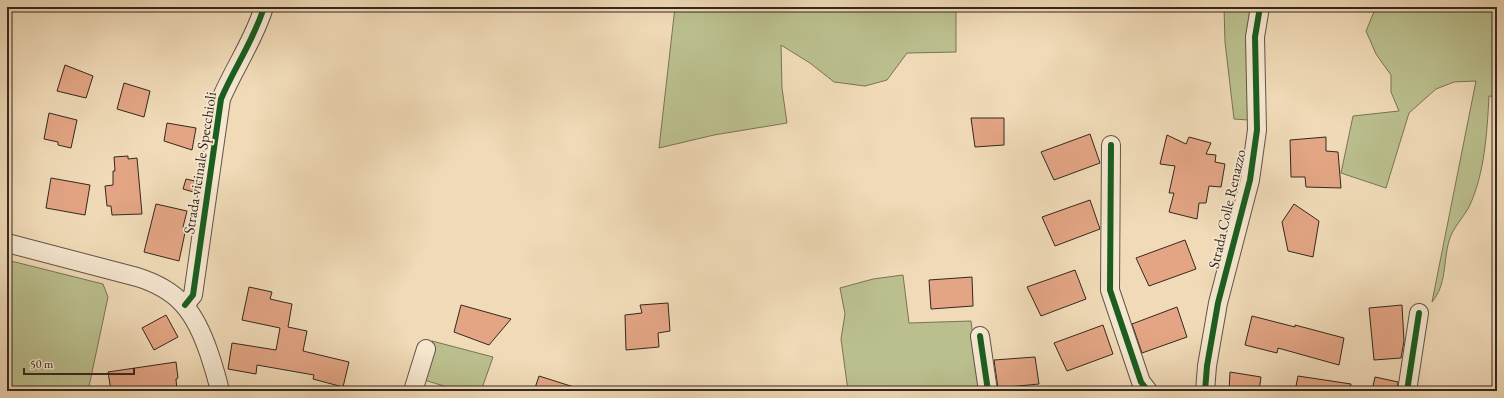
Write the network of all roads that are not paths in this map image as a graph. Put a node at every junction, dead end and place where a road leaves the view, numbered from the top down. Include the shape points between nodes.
1 (264, 7) edge
2 (1260, 7) edge
3 (1111, 145) dead end
4 (7, 243) edge
5 (185, 305) junction
6 (1419, 313) dead end
7 (980, 336) dead end
8 (426, 348) dead end
9 (220, 391) edge
10 (413, 391) edge
11 (988, 391) edge
12 (1148, 391) edge
13 (1205, 391) edge
14 (1407, 391) edge

1 - 5 street, Strada vicinale Specchioli via 220,99 193,296
2 - 13 street, Strada Colle Renazzo via 1255,37 1258,130 1250,180 1218,303
3 - 12 street via 1110,290 1141,382
4 - 5 street via 150,281 175,295
5 - 9 street via 203,334
6 - 14 street
7 - 11 street
8 - 10 street

